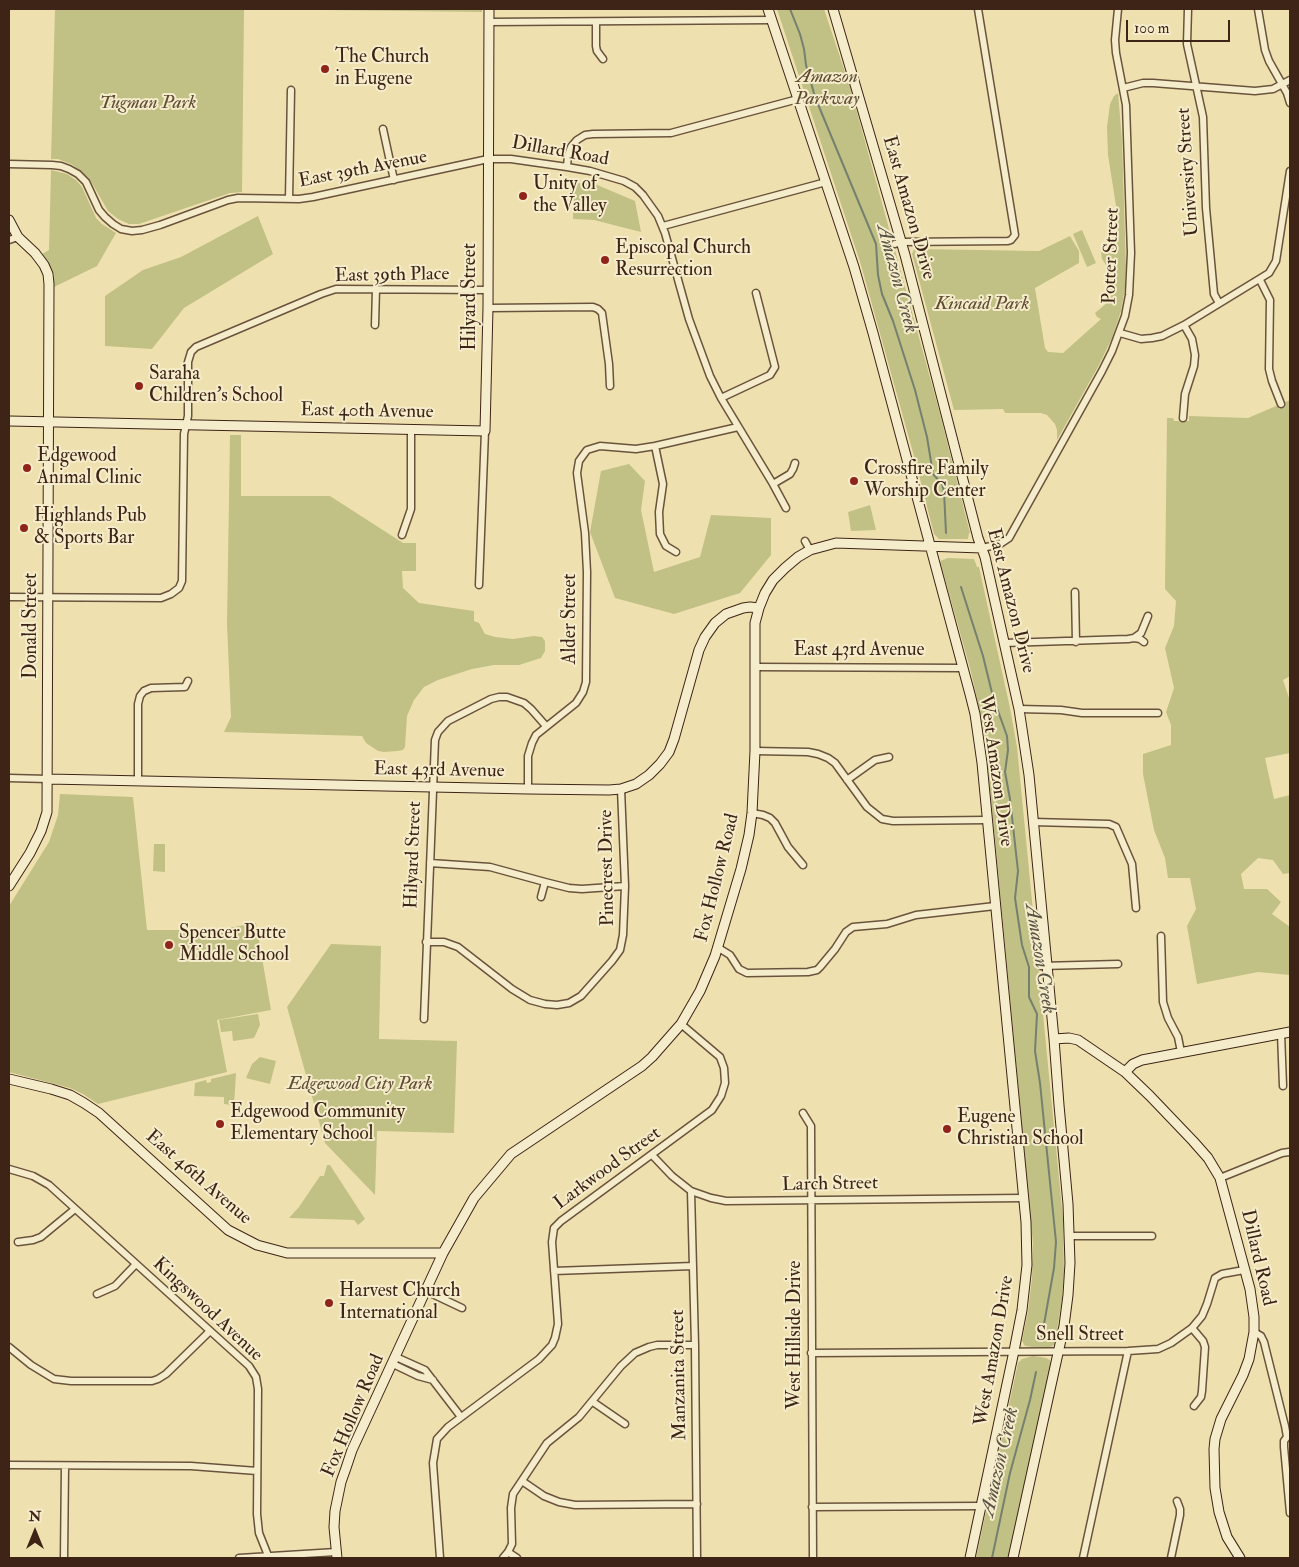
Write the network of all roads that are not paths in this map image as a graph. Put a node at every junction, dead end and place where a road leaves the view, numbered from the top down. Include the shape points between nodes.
1 (488, 9) edge
2 (768, 9) edge
3 (833, 9) edge
4 (978, 9) edge
5 (1118, 9) edge
6 (1188, 9) edge
7 (1258, 9) edge
8 (772, 20) junction
9 (489, 22) junction
10 (596, 22) junction
11 (603, 59) dead end
12 (1290, 80) edge
13 (1282, 85) junction
14 (1197, 86) junction
15 (1123, 88) junction
16 (292, 90) dead end
17 (798, 99) junction
18 (1290, 103) edge
19 (382, 129) dead end
20 (488, 159) junction
21 (9, 164) edge
22 (567, 167) junction
23 (1290, 171) edge
24 (394, 180) junction
25 (826, 182) junction
26 (290, 199) junction
27 (9, 220) edge
28 (663, 226) junction
29 (13, 238) edge
30 (898, 243) junction
31 (1260, 280) junction
32 (376, 289) junction
33 (488, 290) junction
34 (756, 293) dead end
35 (1219, 304) junction
36 (488, 308) junction
37 (375, 325) dead end
38 (1184, 325) junction
39 (1120, 333) junction
40 (610, 386) dead end
41 (721, 398) junction
42 (1281, 404) dead end
43 (1183, 418) dead end
44 (9, 421) edge
45 (48, 421) junction
46 (186, 424) junction
47 (738, 427) junction
48 (411, 430) junction
49 (485, 430) junction
50 (655, 446) junction
51 (795, 463) dead end
52 (773, 484) junction
53 (786, 508) dead end
54 (402, 535) dead end
55 (805, 542) dead end
56 (930, 547) junction
57 (982, 548) junction
58 (810, 550) junction
59 (676, 552) dead end
60 (479, 585) dead end
61 (1075, 592) dead end
62 (9, 598) edge
63 (48, 598) junction
64 (759, 608) junction
65 (1148, 616) dead end
66 (1134, 638) junction
67 (1076, 642) junction
68 (1144, 642) dead end
69 (1004, 643) junction
70 (756, 667) junction
71 (962, 668) junction
72 (188, 681) dead end
73 (1019, 709) junction
74 (1158, 713) dead end
75 (546, 726) junction
76 (754, 750) junction
77 (889, 757) dead end
78 (9, 778) edge
79 (48, 779) junction
80 (847, 780) junction
81 (138, 781) junction
82 (432, 787) junction
83 (528, 789) junction
84 (621, 789) junction
85 (752, 814) junction
86 (987, 820) junction
87 (1034, 822) junction
88 (430, 863) junction
89 (803, 865) dead end
90 (546, 882) junction
91 (9, 886) edge
92 (625, 886) junction
93 (541, 897) dead end
94 (995, 906) junction
95 (1136, 908) dead end
96 (1161, 936) dead end
97 (426, 942) junction
98 (718, 947) junction
99 (1118, 964) dead end
100 (1044, 966) junction
101 (424, 1019) dead end
102 (682, 1024) junction
103 (1286, 1033) edge
104 (1054, 1039) junction
105 (1182, 1052) junction
106 (1125, 1072) junction
107 (9, 1079) edge
108 (1283, 1086) dead end
109 (803, 1113) dead end
110 (1289, 1152) edge
111 (652, 1155) junction
112 (9, 1169) edge
113 (1220, 1178) junction
114 (691, 1191) junction
115 (1023, 1198) junction
116 (811, 1200) junction
117 (75, 1209) junction
118 (1070, 1236) junction
119 (1152, 1236) dead end
120 (18, 1242) dead end
121 (443, 1253) junction
122 (136, 1264) junction
123 (693, 1266) junction
124 (1244, 1270) junction
125 (554, 1272) junction
126 (426, 1291) junction
127 (97, 1294) dead end
128 (462, 1308) dead end
129 (1192, 1328) junction
130 (210, 1331) junction
131 (1254, 1332) junction
132 (696, 1345) junction
133 (9, 1347) edge
134 (1014, 1351) junction
135 (1059, 1351) junction
136 (1128, 1352) junction
137 (811, 1353) junction
138 (395, 1360) junction
139 (593, 1402) junction
140 (1194, 1406) dead end
141 (460, 1417) junction
142 (625, 1424) dead end
143 (1289, 1436) edge
144 (9, 1465) edge
145 (65, 1466) junction
146 (257, 1471) junction
147 (522, 1481) junction
148 (1177, 1501) dead end
149 (697, 1504) junction
150 (981, 1506) junction
151 (812, 1507) junction
152 (1290, 1514) edge
153 (508, 1552) junction
154 (337, 1555) edge
155 (64, 1558) edge
156 (239, 1558) edge
157 (269, 1558) edge
158 (440, 1558) edge
159 (503, 1558) edge
160 (517, 1558) edge
161 (697, 1558) edge
162 (812, 1558) edge
163 (970, 1558) edge
164 (1013, 1558) edge
165 (1083, 1558) edge
166 (1171, 1558) edge
167 (1240, 1558) edge

1 - 9 street, Hilyard Street
2 - 8 street, West Amazon Drive
3 - 30 street, East Amazon Drive
4 - 30 street via 1015,232 1013,238 1008,241
5 - 15 street, Potter Street via 1115,40
6 - 14 street, University Street via 1187,44
7 - 13 street via 1265,50
8 - 10 street
8 - 17 street, West Amazon Drive
9 - 10 street
9 - 20 street, Hilyard Street
10 - 11 street via 596,51
12 - 13 street
13 - 14 street via 1256,91
13 - 18 street
14 - 15 street via 1143,83
14 - 35 street, University Street via 1203,117 1206,208 1214,294
15 - 39 street, Potter Street via 1128,133 1131,275
16 - 26 street
17 - 22 street via 671,133 585,135 571,147
17 - 25 street, West Amazon Drive
19 - 24 street
20 - 22 street, Dillard Road
20 - 24 street, East 39th Avenue
20 - 33 street, Hilyard Street
21 - 26 street, East 39th Avenue via 52,164 69,169 86,182 105,217 121,229 132,231 160,225 228,200
22 - 28 street, Dillard Road via 611,177 635,187
23 - 31 street via 1276,261
24 - 26 street, East 39th Avenue
25 - 28 street
25 - 56 street, West Amazon Drive via 868,314
27 - 29 street, Donald Street
28 - 41 street, Dillard Road via 689,319
29 - 45 street, Donald Street via 35,253 48,274
30 - 57 street, East Amazon Drive
31 - 35 street
31 - 42 street via 1270,300 1269,369
32 - 33 street, East 39th Place
32 - 37 street
32 - 46 street, East 39th Place via 328,291 203,343 191,352 188,362
33 - 36 street, Hilyard Street
34 - 41 street via 775,367 770,375
35 - 38 street
36 - 40 street via 596,307 602,313
36 - 49 street, Hilyard Street
38 - 39 street via 1152,338 1135,338
38 - 43 street via 1192,338 1195,355 1185,394
39 - 57 street, Potter Street via 1009,538
41 - 47 street, Dillard Road
44 - 45 street, East 40th Avenue
45 - 46 street, East 40th Avenue
45 - 63 street, Donald Street
46 - 48 street, East 40th Avenue
46 - 63 street via 182,581 179,588 161,598
47 - 50 street
47 - 52 street, Dillard Road
48 - 49 street, East 40th Avenue
48 - 54 street via 411,509
49 - 60 street, Hilyard Street
50 - 59 street via 663,484 660,534 666,546
50 - 75 street, Alder Street via 629,449 600,446 588,450 579,461 578,489 587,572 586,682 576,703
51 - 52 street via 790,474
52 - 53 street, Dillard Road
55 - 58 street
56 - 57 street, Fox Hollow Road
56 - 58 street, Fox Hollow Road via 849,543
56 - 71 street, West Amazon Drive
57 - 69 street, East Amazon Drive
58 - 64 street, Fox Hollow Road via 773,580
61 - 67 street
62 - 63 street
63 - 79 street, Donald Street
64 - 70 street, Fox Hollow Road via 755,623
64 - 84 street, East 43rd Avenue via 743,608 726,614 704,636 668,752 649,775
65 - 66 street via 1141,633
66 - 67 street
66 - 68 street
67 - 69 street
69 - 73 street, East Amazon Drive
70 - 71 street, East 43rd Avenue
70 - 76 street, Fox Hollow Road
71 - 86 street, West Amazon Drive via 974,714
72 - 81 street via 185,687 151,688 140,696
73 - 74 street
73 - 87 street, East Amazon Drive
75 - 82 street, Hilyard Street via 524,703 507,697 491,699 455,718 443,726 435,740
75 - 83 street, Alder Street via 536,735 530,749
76 - 80 street via 818,754 835,764
76 - 85 street, Fox Hollow Road
77 - 80 street via 875,760
78 - 79 street, East 43rd Avenue
79 - 81 street, East 43rd Avenue
79 - 91 street, Donald Street via 47,812 41,831
80 - 86 street via 867,807 882,819
81 - 82 street, East 43rd Avenue
82 - 83 street, East 43rd Avenue
82 - 88 street, Hilyard Street
83 - 84 street, East 43rd Avenue
84 - 92 street, Pinecrest Drive
85 - 89 street via 770,818
85 - 98 street, Fox Hollow Road via 741,869
86 - 94 street, West Amazon Drive
87 - 95 street via 1109,824 1116,827 1132,864
87 - 100 street, East Amazon Drive
88 - 90 street via 490,867
88 - 97 street, Hilyard Street
90 - 92 street via 582,889
90 - 93 street
92 - 97 street, Pinecrest Drive via 620,950 589,989 569,1003 545,1004 530,1000 458,947 444,942
94 - 98 street via 916,915 887,924 853,927 820,967 808,972 746,973
94 - 115 street, West Amazon Drive
96 - 105 street via 1163,1002
97 - 101 street, Hilyard Street
98 - 102 street, Fox Hollow Road
99 - 100 street
100 - 104 street, East Amazon Drive
102 - 111 street, Larkwood Street via 720,1057 725,1083 712,1110
102 - 121 street, Fox Hollow Road via 642,1066 511,1154 474,1198
103 - 105 street
103 - 108 street
104 - 106 street, Dillard Road via 1078,1040
104 - 118 street, East Amazon Drive
105 - 106 street via 1137,1062
106 - 113 street, Dillard Road via 1193,1141
107 - 121 street, East 46th Avenue via 70,1095 84,1103 228,1230 257,1245 287,1252
109 - 116 street, West Hillside Drive via 811,1126
110 - 113 street
111 - 114 street, Larch Street
111 - 125 street, Larkwood Street via 554,1228
112 - 117 street, Kingswood Avenue via 39,1179
113 - 124 street, Dillard Road
114 - 116 street, Larch Street via 726,1201
114 - 123 street, Manzanita Street
115 - 116 street, Larch Street
115 - 134 street, West Amazon Drive via 1027,1265
116 - 137 street, West Hillside Drive
117 - 120 street via 41,1237
117 - 122 street, Kingswood Avenue
118 - 119 street
118 - 135 street, East Amazon Drive via 1068,1295
121 - 126 street, Fox Hollow Road
122 - 127 street, Kingswood Avenue via 115,1286
122 - 130 street, Kingswood Avenue
123 - 125 street
123 - 132 street, Manzanita Street
124 - 129 street, Snell Street via 1215,1278 1204,1310
124 - 131 street, Dillard Road via 1253,1308
125 - 141 street, Larkwood Street via 558,1324 549,1350
126 - 128 street
126 - 138 street, Fox Hollow Road
129 - 136 street, Snell Street via 1165,1346
129 - 140 street via 1205,1347 1202,1390
130 - 133 street via 166,1374 152,1381 54,1379 31,1366
130 - 146 street, Kingswood Avenue via 249,1366 256,1378
131 - 143 street via 1264,1342
131 - 167 street, Dillard Road via 1243,1375 1221,1419 1214,1449 1219,1512 1227,1537
132 - 139 street via 658,1345 640,1350 621,1366
132 - 149 street, Manzanita Street
134 - 135 street, Snell Street
134 - 137 street, Snell Street
134 - 150 street, West Amazon Drive
135 - 136 street, Snell Street
135 - 164 street, East Amazon Drive
136 - 165 street
137 - 151 street, West Hillside Drive
138 - 141 street via 425,1370
138 - 154 street, Fox Hollow Road via 352,1450 341,1482 334,1527
139 - 142 street
139 - 147 street via 547,1443
141 - 158 street, Larkwood Street via 442,1432 434,1454
143 - 152 street via 1284,1446
144 - 145 street
145 - 146 street via 191,1466
145 - 155 street
146 - 157 street, Kingswood Avenue via 256,1514 259,1533
147 - 149 street via 544,1496 575,1505
147 - 153 street via 512,1499 512,1544
148 - 166 street via 1180,1515
149 - 161 street, Manzanita Street
150 - 151 street
150 - 163 street, West Amazon Drive
151 - 162 street, West Hillside Drive
153 - 159 street
153 - 160 street
154 - 157 street
156 - 157 street

